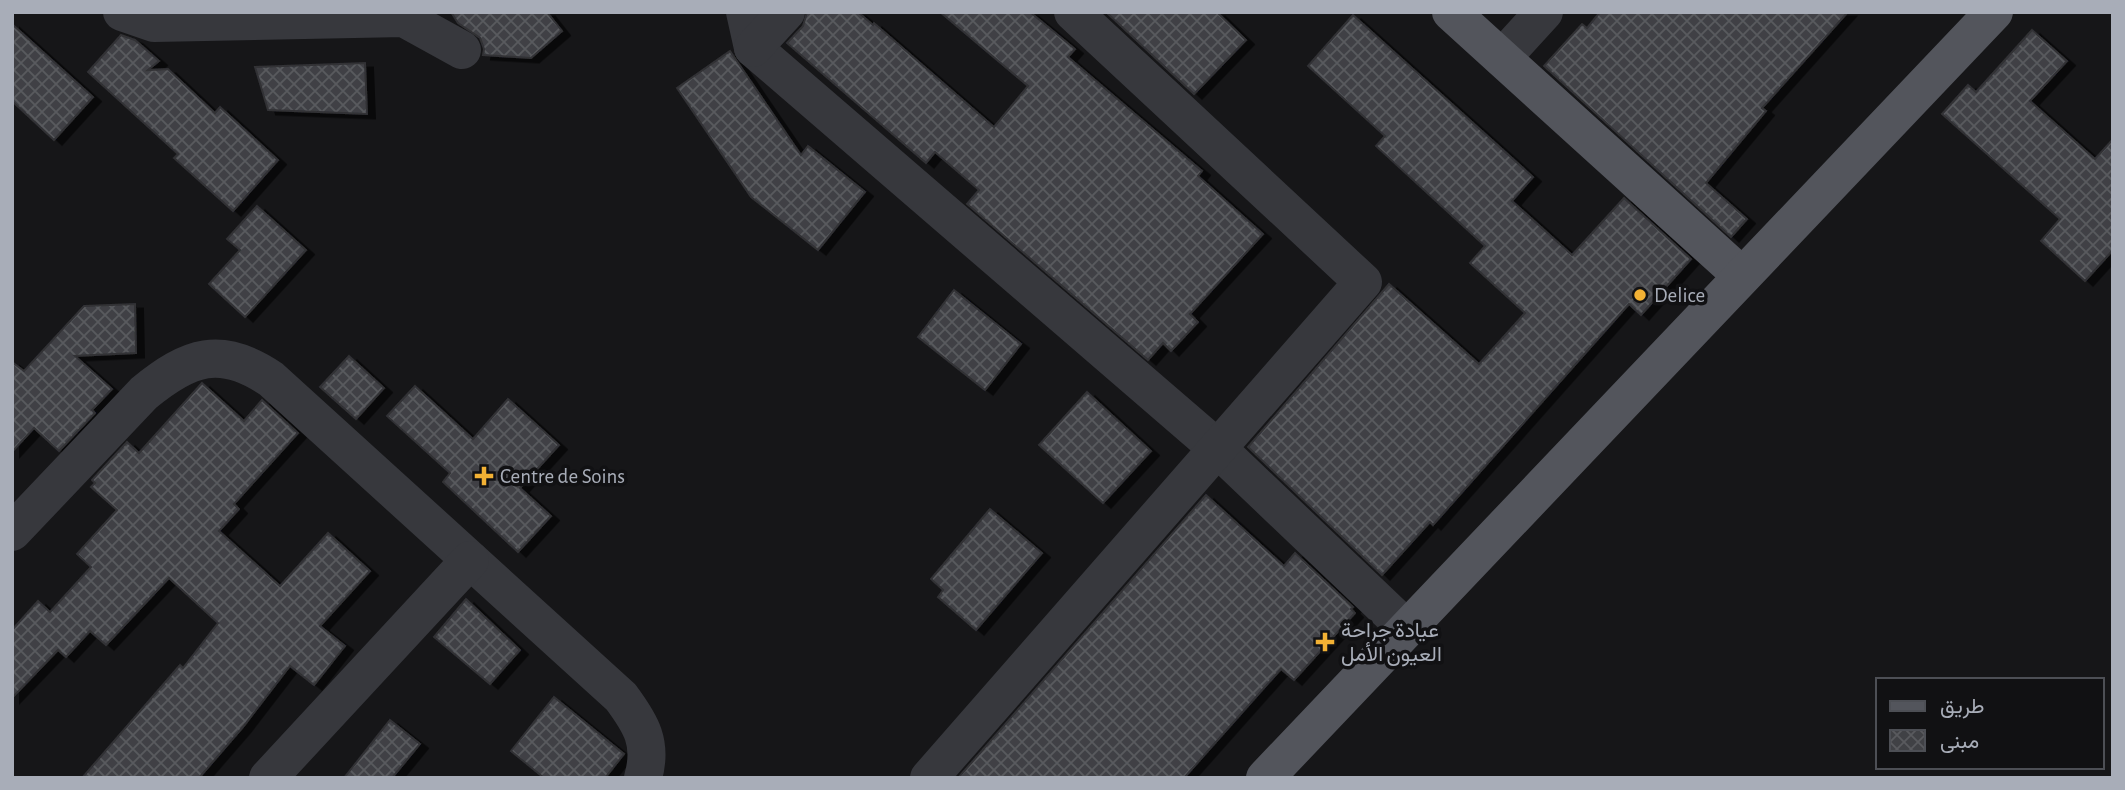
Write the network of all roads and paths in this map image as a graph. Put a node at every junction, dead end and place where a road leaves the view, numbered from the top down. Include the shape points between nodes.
1 (786, 12) edge
2 (1073, 12) edge
3 (1451, 12) edge
4 (1544, 12) edge
5 (1994, 12) edge
6 (146, 16) edge
7 (749, 30) edge
8 (462, 50) dead end
9 (1502, 58) junction
10 (1742, 276) junction
11 (1217, 448) junction
12 (12, 532) edge
13 (470, 560) junction
14 (1407, 629) junction
15 (268, 778) edge
16 (643, 778) edge
17 (929, 778) edge
18 (1265, 778) edge

1 - 7 street
2 - 11 street via 1363,282
3 - 9 main road
4 - 9 street
5 - 10 main road
6 - 8 street via 404,18
7 - 11 street
9 - 10 main road
10 - 14 main road
11 - 14 street
11 - 17 street
12 - 13 street via 159,380 196,361 225,358 251,365 271,379
13 - 15 street
13 - 16 street via 621,696 640,722 646,743
14 - 18 main road

